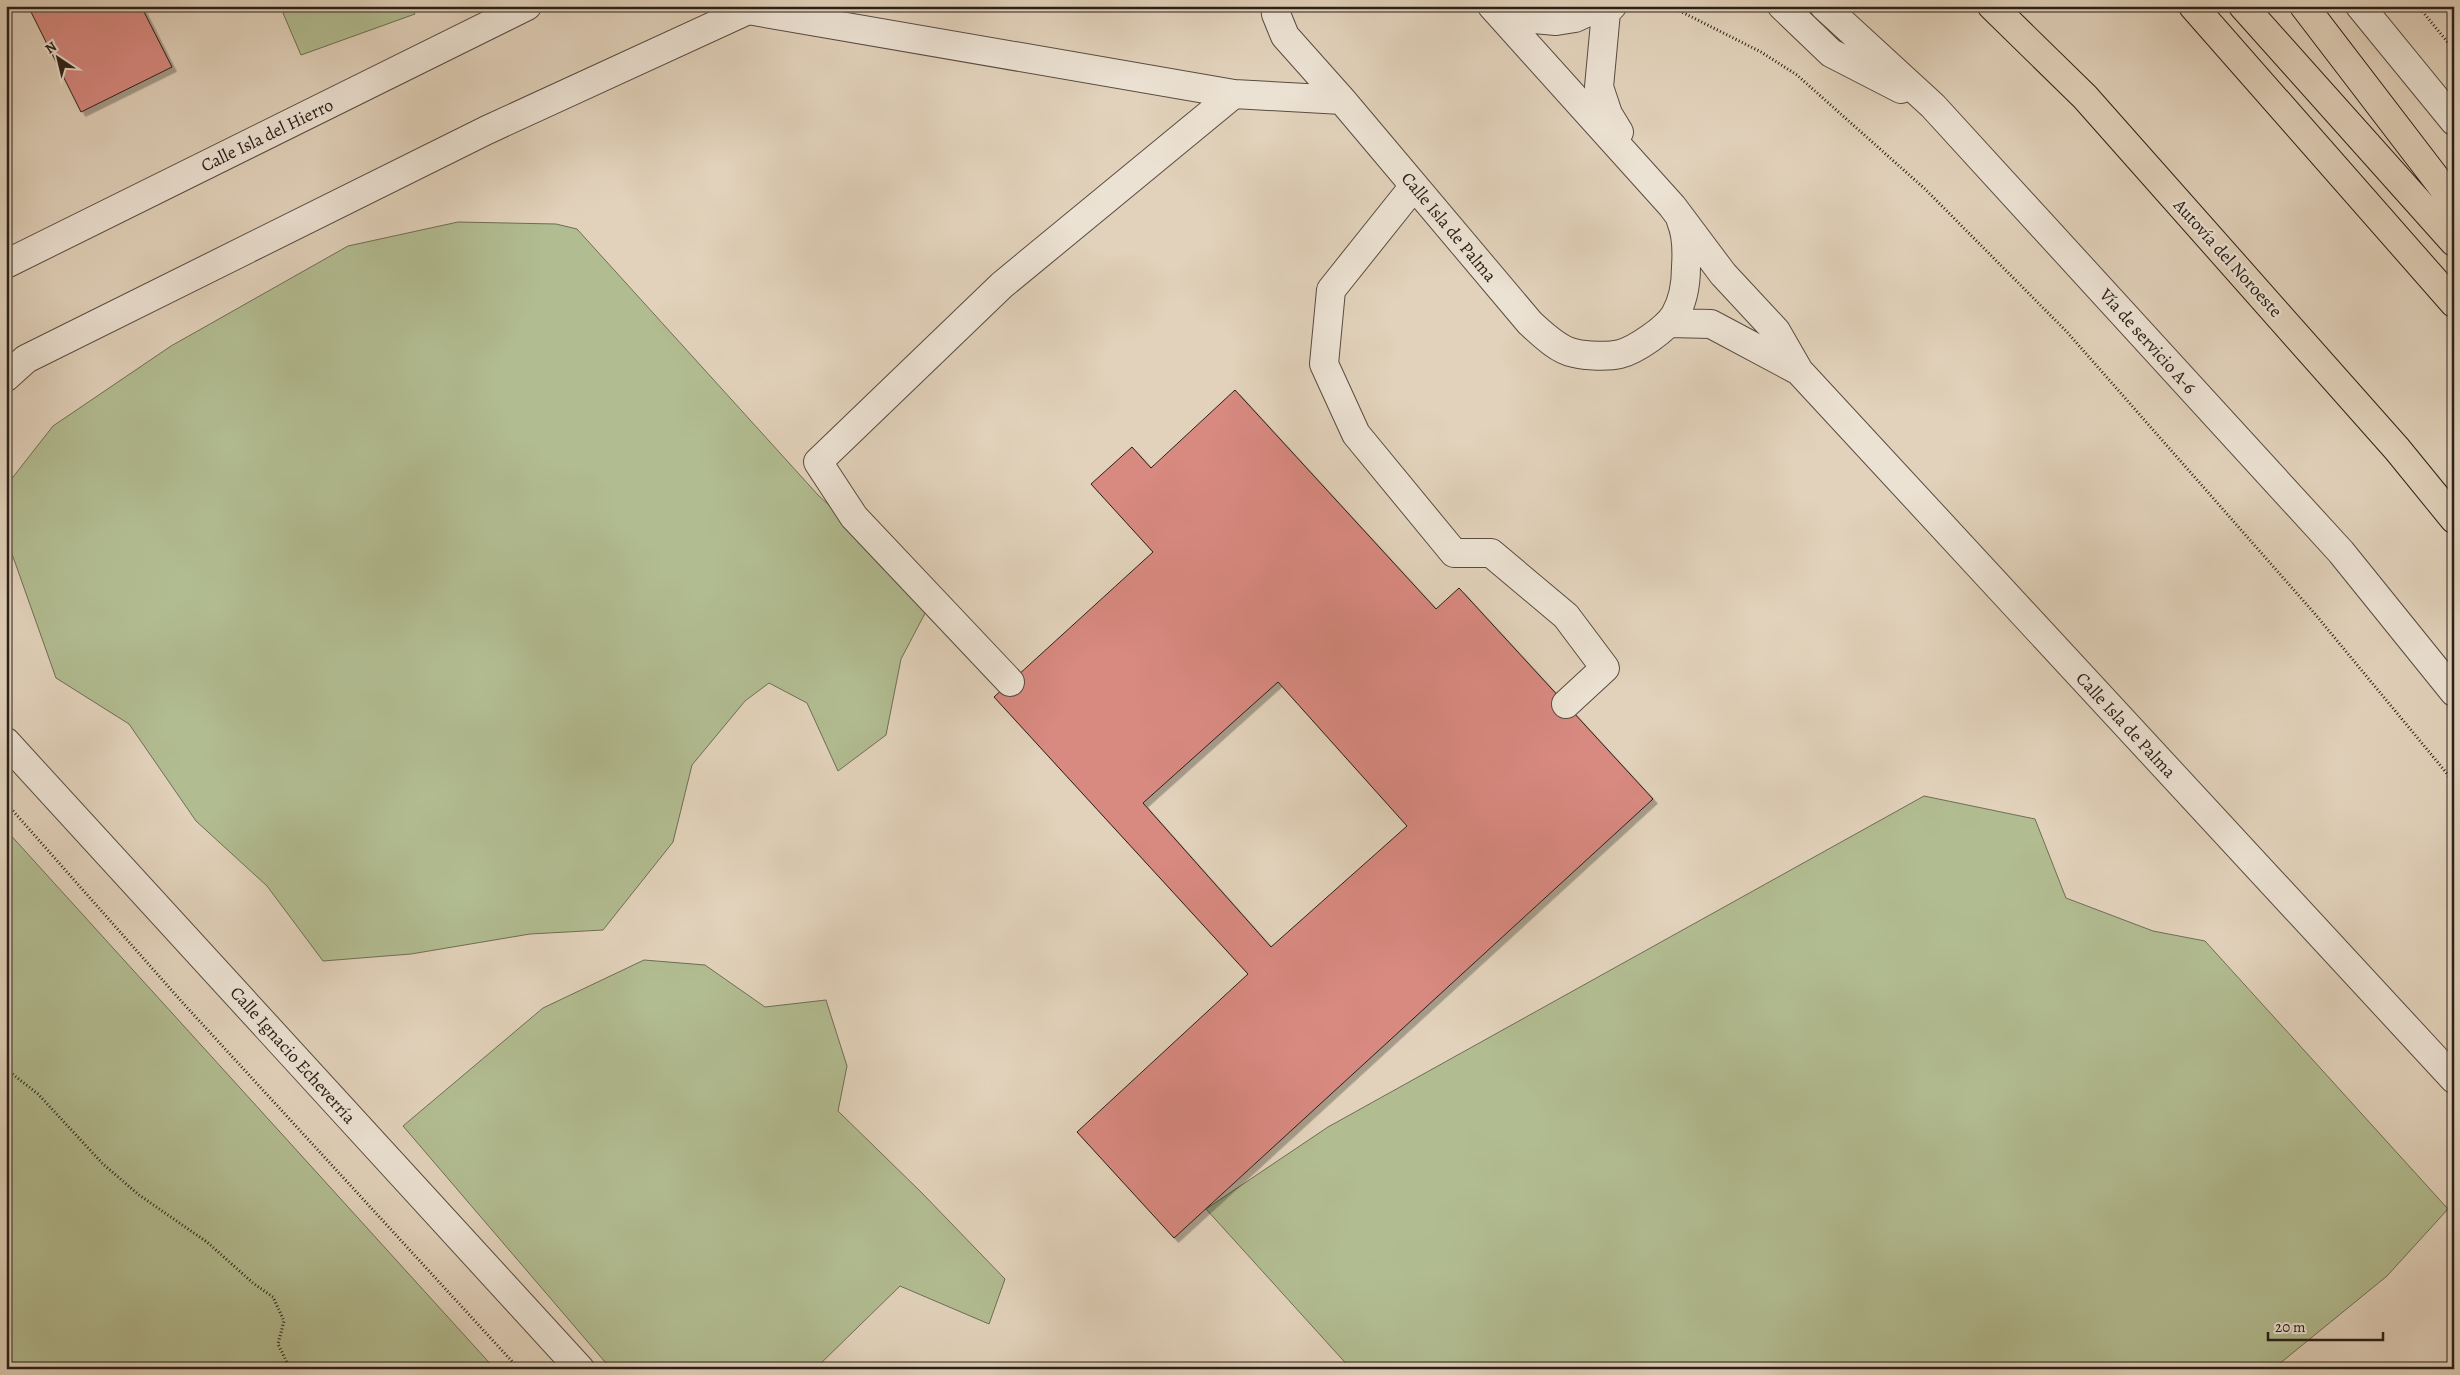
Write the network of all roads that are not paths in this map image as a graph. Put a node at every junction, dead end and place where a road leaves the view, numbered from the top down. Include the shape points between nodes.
1 (527, 6) edge
2 (1276, 6) edge
3 (1492, 6) edge
4 (1513, 6) edge
5 (1782, 6) edge
6 (1824, 6) edge
7 (1992, 6) edge
8 (2193, 6) edge
9 (2243, 6) edge
10 (2304, 6) edge
11 (2360, 6) edge
12 (1609, 9) edge
13 (1234, 94) junction
14 (1342, 100) junction
15 (1934, 106) junction
16 (2454, 121) edge
17 (1644, 174) junction
18 (1414, 186) junction
19 (2454, 202) edge
20 (1678, 216) junction
21 (2454, 242) edge
22 (6, 264) edge
23 (2454, 303) edge
24 (1669, 323) junction
25 (1799, 370) junction
26 (6, 377) edge
27 (2454, 519) edge
28 (1010, 682) dead end
29 (2454, 692) edge
30 (1566, 704) dead end
31 (6, 742) edge
32 (2454, 1079) edge
33 (580, 1369) edge

1 - 22 street, Calle Isla del Hierro
2 - 14 street, Calle Isla de Palma via 1285,36
3 - 17 street, Calle Isla de Palma
4 - 12 street via 1534,19 1556,21
5 - 15 street via 1831,53
6 - 15 street, Vía de servicio A-6
7 - 27 highway, Autovía del Noroeste via 2085,97 2397,449
8 - 23 highway
9 - 21 highway
10 - 19 highway
11 - 16 street
12 - 17 street via 1598,87 1608,114
13 - 14 street
13 - 26 street via 748,10 469,139 26,359
13 - 28 street via 1002,285 818,462 854,517
14 - 18 street, Calle Isla de Palma
15 - 29 street, Vía de servicio A-6 via 2341,552
17 - 20 street, Calle Isla de Palma
18 - 24 street, Calle Isla de Palma via 1530,323 1572,353 1620,354 1646,341
18 - 30 street via 1331,290 1324,364 1356,434 1454,553 1491,553 1566,616 1605,668
20 - 24 street, Calle Isla de Palma via 1685,229 1686,283 1676,313
20 - 25 street, Calle Isla de Palma via 1724,274 1776,331
24 - 25 street, Calle Isla de Palma via 1710,324
25 - 32 street, Calle Isla de Palma
31 - 33 street, Calle Ignacio Echeverría

